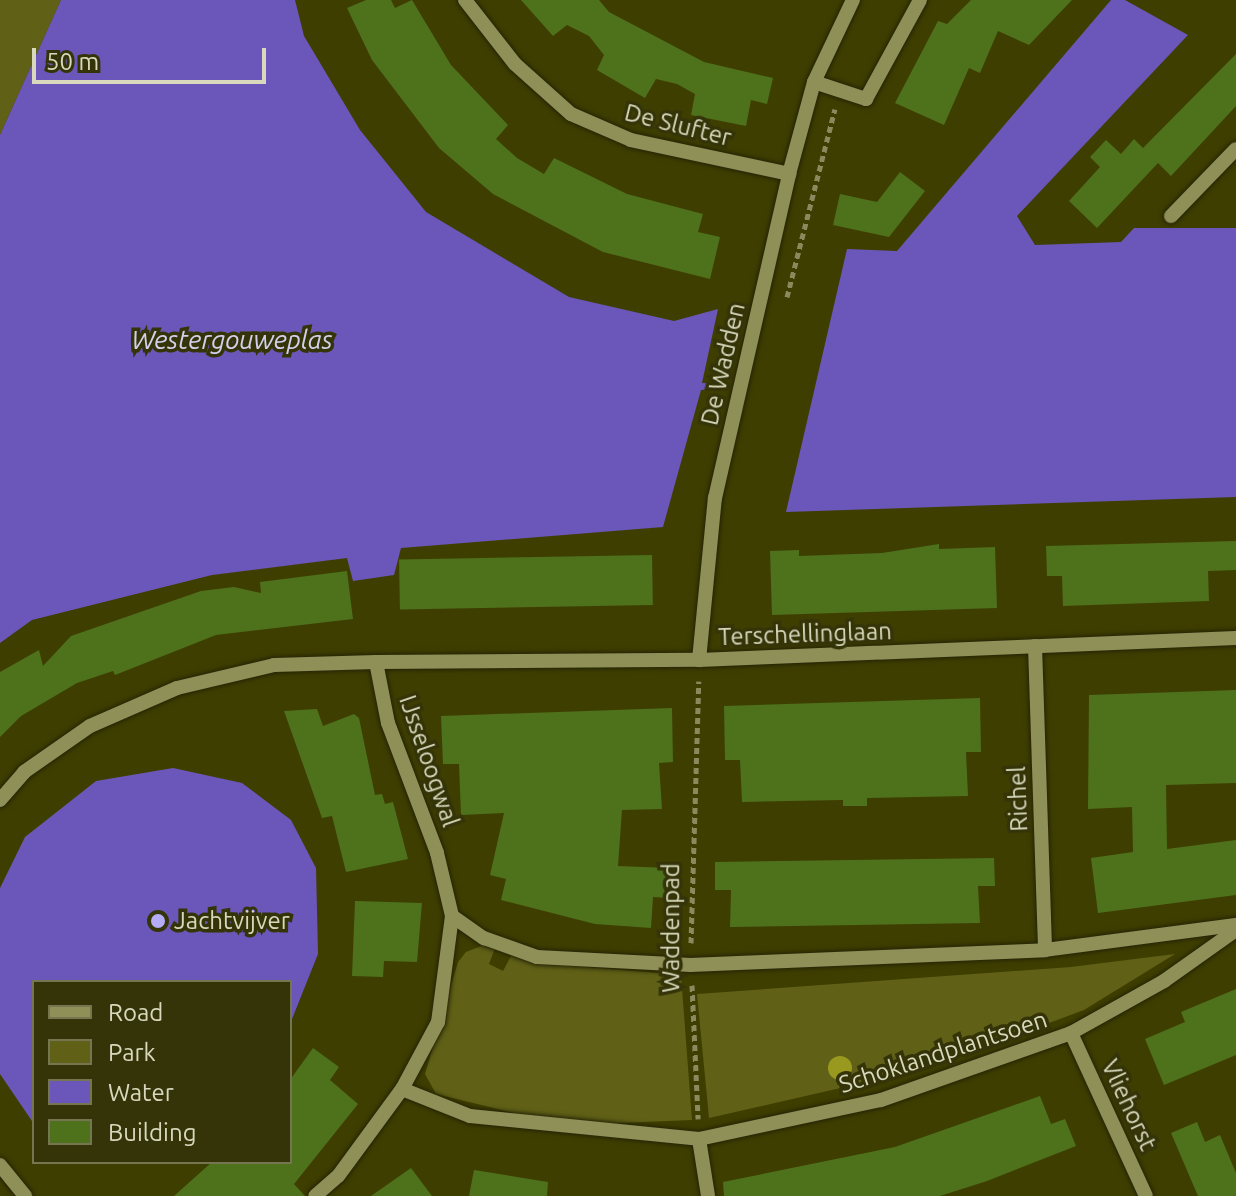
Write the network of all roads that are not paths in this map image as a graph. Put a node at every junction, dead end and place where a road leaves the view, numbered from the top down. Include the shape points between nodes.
1 (465, 0) edge
2 (853, 0) edge
3 (920, 0) edge
4 (814, 82) junction
5 (1236, 149) edge
6 (789, 174) junction
7 (1171, 216) dead end
8 (1236, 638) edge
9 (1035, 646) junction
10 (699, 660) junction
11 (376, 662) junction
12 (0, 800) edge
13 (452, 916) junction
14 (1236, 928) edge
15 (1045, 950) junction
16 (1071, 1033) junction
17 (402, 1089) junction
18 (699, 1139) junction
19 (0, 1165) edge
20 (25, 1196) edge
21 (315, 1196) edge
22 (708, 1196) edge
23 (1146, 1196) edge

1 - 6 street, De Slufter via 515,64 571,114 631,140
2 - 4 street, De Wadden
3 - 4 street via 866,99
4 - 6 street, De Wadden
5 - 7 street
6 - 10 street, De Wadden via 715,498
8 - 9 street, Terschellinglaan
9 - 10 street, Terschellinglaan
9 - 15 street, Richel
10 - 11 street, Terschellinglaan
11 - 12 street via 274,665 177,688 90,726 24,772
11 - 13 street, IJsseloogwal via 388,723 437,853
13 - 15 street, Schoklandplantsoen via 484,938 537,957 691,965
13 - 17 street, IJsseloogwal via 438,1022
14 - 15 street, Schoklandplantsoen
14 - 16 street, Schoklandplantsoen via 1164,981
16 - 18 street, Schoklandplantsoen via 881,1100
16 - 23 street, Vliehorst
17 - 18 street, Schoklandplantsoen via 470,1116
17 - 21 street, IJsseloogwal via 338,1176
18 - 22 street
19 - 20 street

